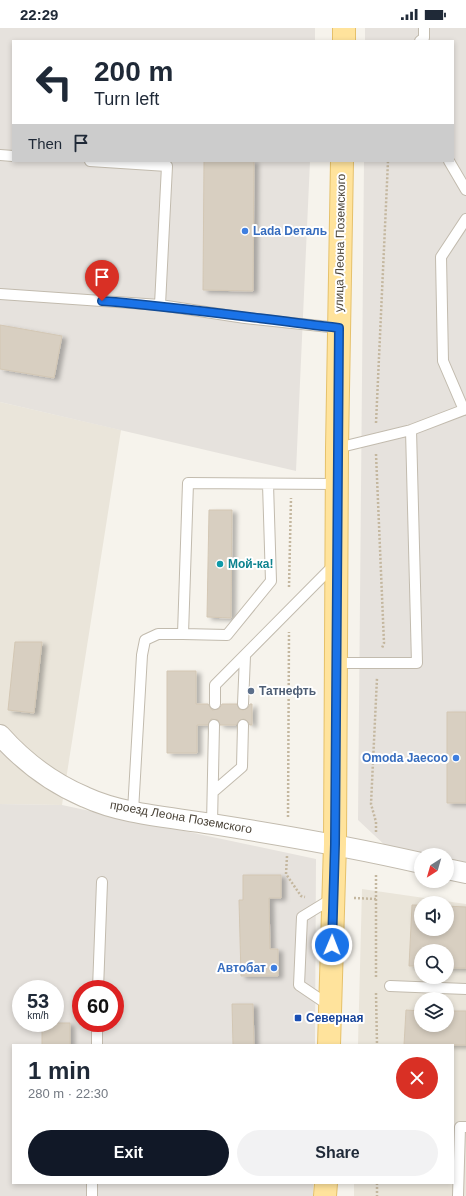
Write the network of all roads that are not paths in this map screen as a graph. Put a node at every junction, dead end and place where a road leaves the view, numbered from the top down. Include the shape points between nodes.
1 (424, 28) edge
2 (421, 40) edge
3 (0, 155) edge
4 (12, 156) edge
5 (105, 162) edge
6 (342, 162) edge
7 (450, 162) edge
8 (466, 190) edge
9 (466, 219) edge
10 (0, 294) edge
11 (160, 305) junction
12 (339, 328) junction
13 (465, 410) edge
14 (411, 430) junction
15 (336, 448) junction
16 (268, 484) junction
17 (337, 484) junction
18 (336, 563) junction
19 (183, 634) junction
20 (245, 656) junction
21 (335, 663) junction
22 (215, 704) dead end
23 (243, 704) dead end
24 (214, 725) dead end
25 (243, 725) dead end
26 (2, 742) edge
27 (213, 792) junction
28 (133, 811) junction
29 (212, 824) junction
30 (335, 844) junction
31 (414, 861) edge
32 (454, 870) edge
33 (466, 873) edge
34 (102, 882) dead end
35 (333, 898) junction
36 (98, 980) edge
37 (390, 986) dead end
38 (466, 989) edge
39 (330, 1006) junction
40 (97, 1032) edge
41 (96, 1044) edge
42 (329, 1044) edge
43 (466, 1127) edge
44 (92, 1184) edge
45 (326, 1184) edge
46 (92, 1196) edge
47 (325, 1196) edge
48 (458, 1196) edge

1 - 2 lane via 424,38
3 - 4 lane
5 - 11 lane via 167,166
6 - 12 main road, улица Леона Поземского
7 - 8 lane
9 - 13 lane via 441,257 443,360
10 - 11 lane
11 - 12 lane via 245,318
12 - 15 main road, улица Леона Поземского
13 - 14 lane
14 - 15 lane
14 - 21 lane via 417,663
15 - 17 main road, улица Леона Поземского
16 - 17 lane
16 - 19 lane via 272,581 227,635
16 - 19 lane via 188,483
17 - 18 main road, улица Леона Поземского
18 - 20 lane
18 - 21 main road, улица Леона Поземского
19 - 28 lane via 158,634 146,640 142,655
20 - 22 lane via 215,685
20 - 23 lane
21 - 30 main road, улица Леона Поземского
24 - 27 lane
25 - 27 lane via 242,767
26 - 28 street, проезд Леона Поземского via 54,782 86,798
27 - 29 lane
28 - 29 street, проезд Леона Поземского
29 - 30 street, проезд Леона Поземского
30 - 31 street, проезд Леона Поземского
30 - 35 main road, улица Леона Поземского
32 - 33 street
34 - 36 lane
35 - 39 main road, улица Леона Поземского
35 - 39 lane via 302,918 299,985
37 - 38 lane
39 - 42 main road, улица Леона Поземского
40 - 41 lane
43 - 48 lane via 460,1127
44 - 46 lane
45 - 47 main road

